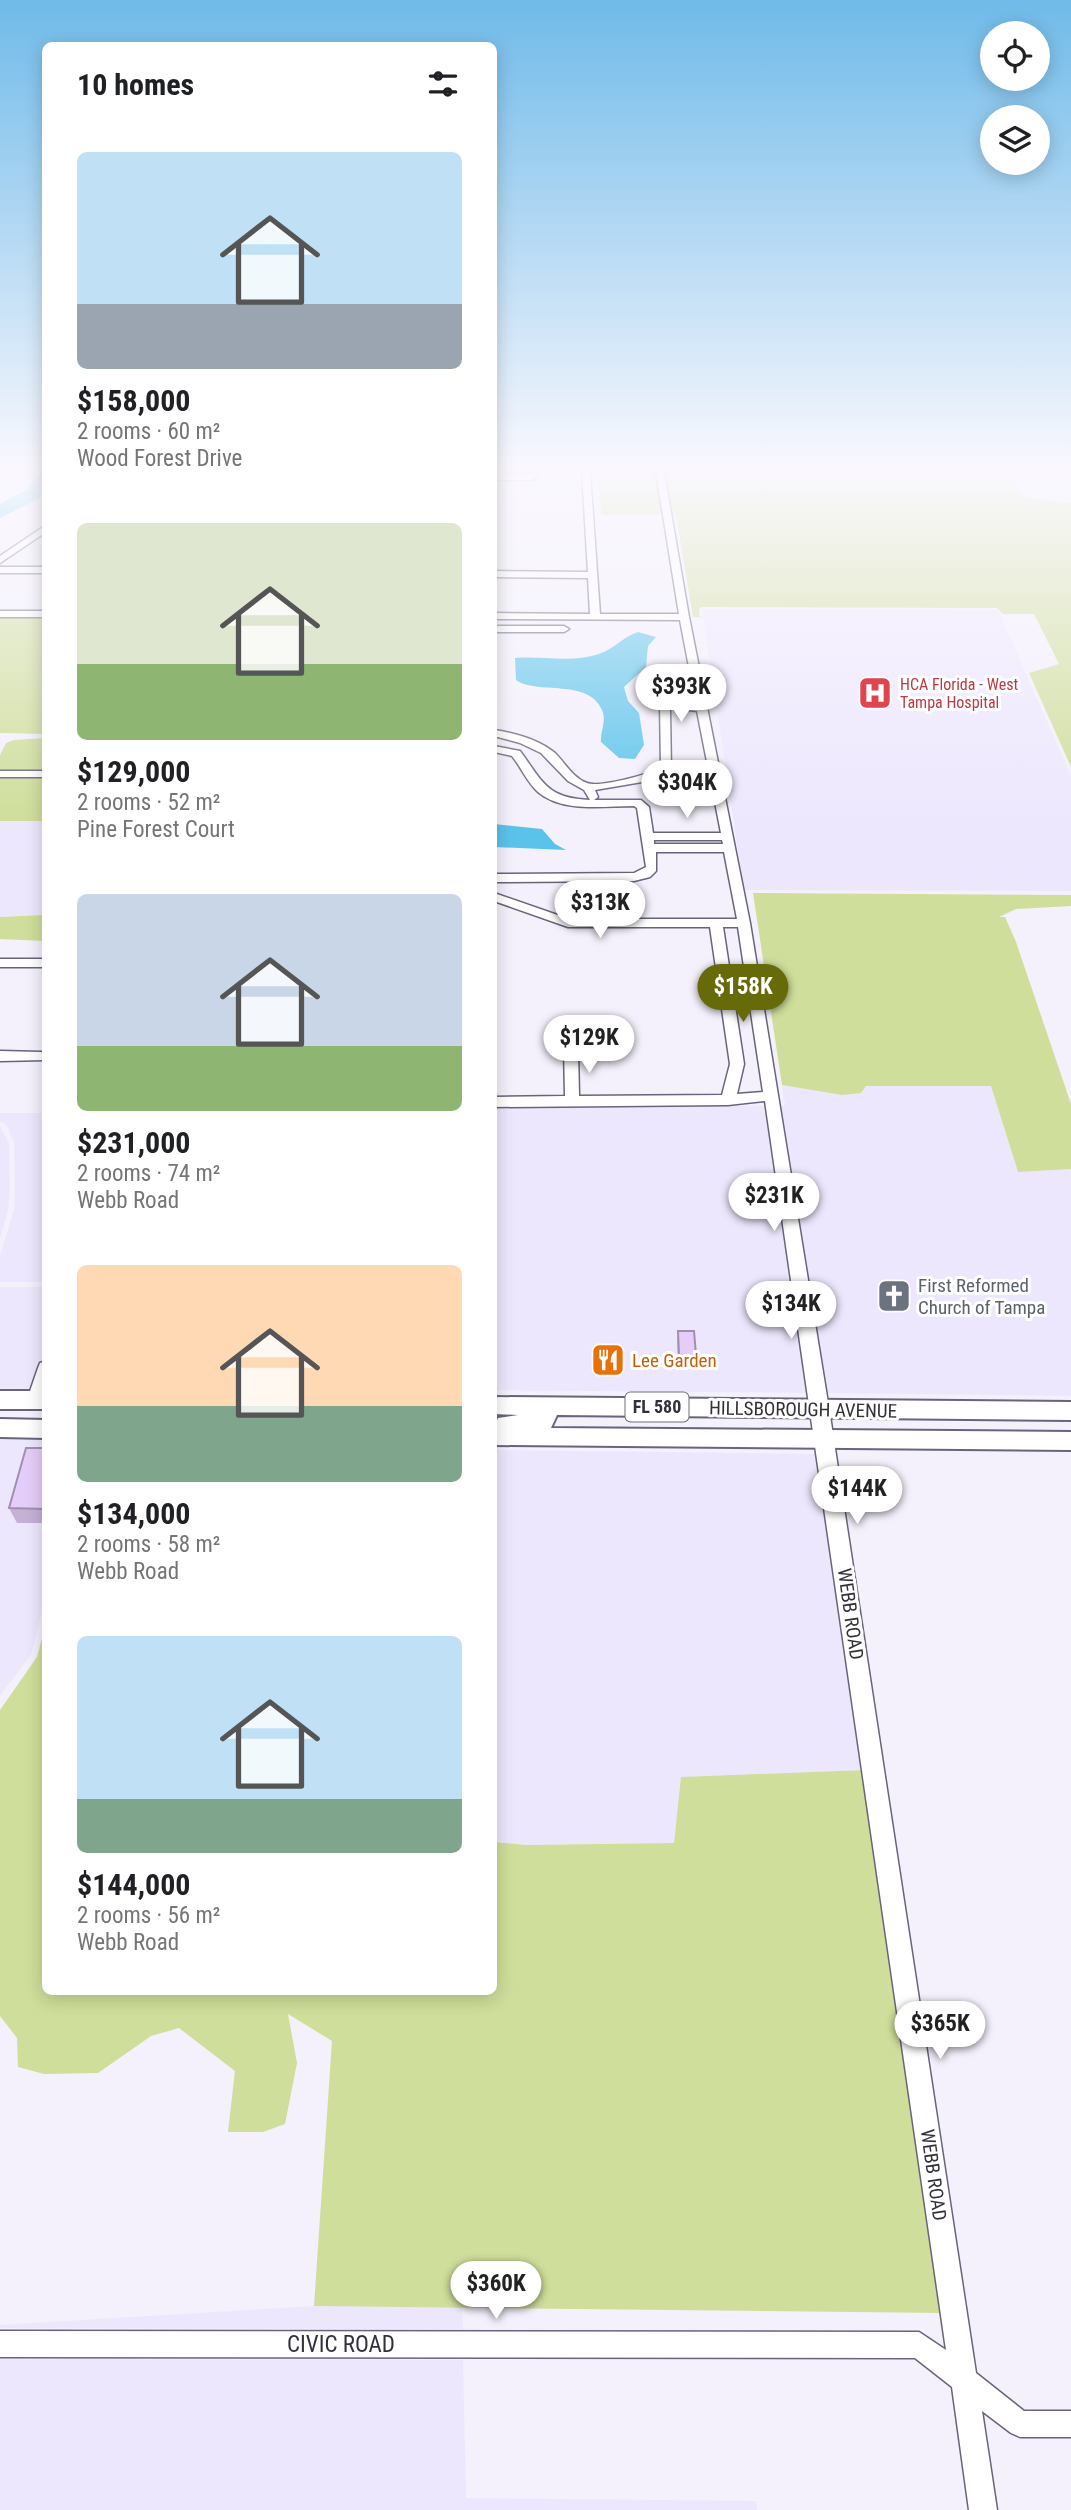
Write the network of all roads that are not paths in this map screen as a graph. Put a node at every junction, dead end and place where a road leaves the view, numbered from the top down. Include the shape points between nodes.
1 (593, 589) edge
2 (679, 589) edge
3 (0, 614) edge
4 (42, 614) edge
5 (497, 616) edge
6 (595, 616) junction
7 (684, 617) junction
8 (497, 629) edge
9 (564, 629) dead end
10 (701, 705) junction
11 (497, 734) edge
12 (497, 750) edge
13 (0, 774) edge
14 (42, 774) edge
15 (589, 789) junction
16 (594, 802) junction
17 (648, 842) junction
18 (729, 843) junction
19 (497, 878) edge
20 (497, 898) edge
21 (716, 922) junction
22 (744, 922) junction
23 (0, 963) edge
24 (42, 963) edge
25 (572, 1048) dead end
26 (0, 1056) edge
27 (41, 1057) dead end
28 (771, 1096) junction
29 (728, 1100) junction
30 (572, 1101) junction
31 (497, 1102) edge
32 (0, 1400) edge
33 (42, 1404) edge
34 (497, 1406) edge
35 (551, 1407) junction
36 (820, 1409) junction
37 (1071, 1411) edge
38 (0, 1412) edge
39 (497, 1423) edge
40 (0, 1429) edge
41 (42, 1429) edge
42 (497, 1436) edge
43 (1066, 1436) edge
44 (825, 1439) junction
45 (0, 2344) edge
46 (965, 2379) junction
47 (1071, 2424) edge
48 (983, 2510) edge

1 - 6 street
2 - 7 street, WEBB ROAD
3 - 4 street
5 - 6 street
6 - 7 street
7 - 10 street, WEBB ROAD
8 - 9 street
10 - 15 street via 665,704 667,769 650,778
10 - 18 street, WEBB ROAD
11 - 15 street via 533,743 551,756 572,782
12 - 16 street via 516,753 534,781 552,796
13 - 14 street
15 - 16 street
16 - 17 street via 638,802 643,807
17 - 18 street
17 - 19 street via 652,868 634,877
18 - 22 street, WEBB ROAD
20 - 21 street via 568,923
21 - 22 street
21 - 29 street via 737,1064
22 - 28 street, WEBB ROAD
23 - 24 street
25 - 30 street
26 - 27 street
28 - 29 street
28 - 36 street, WEBB ROAD
29 - 30 street
30 - 31 street
32 - 33 main road
33 - 38 main road
34 - 35 main road, HILLSBOROUGH AVENUE / FL 580
35 - 36 main road, HILLSBOROUGH AVENUE / FL 580
35 - 39 main road via 544,1423
36 - 37 main road, HILLSBOROUGH AVENUE / FL 580
36 - 44 street, WEBB ROAD
40 - 41 main road
42 - 44 main road, HILLSBOROUGH AVENUE / FL 580
43 - 44 main road, HILLSBOROUGH AVENUE / FL 580
44 - 46 street, WEBB ROAD
45 - 46 street, CIVIC ROAD via 919,2345
46 - 47 street, CIVIC ROAD via 1020,2424
46 - 48 street, WEBB ROAD

